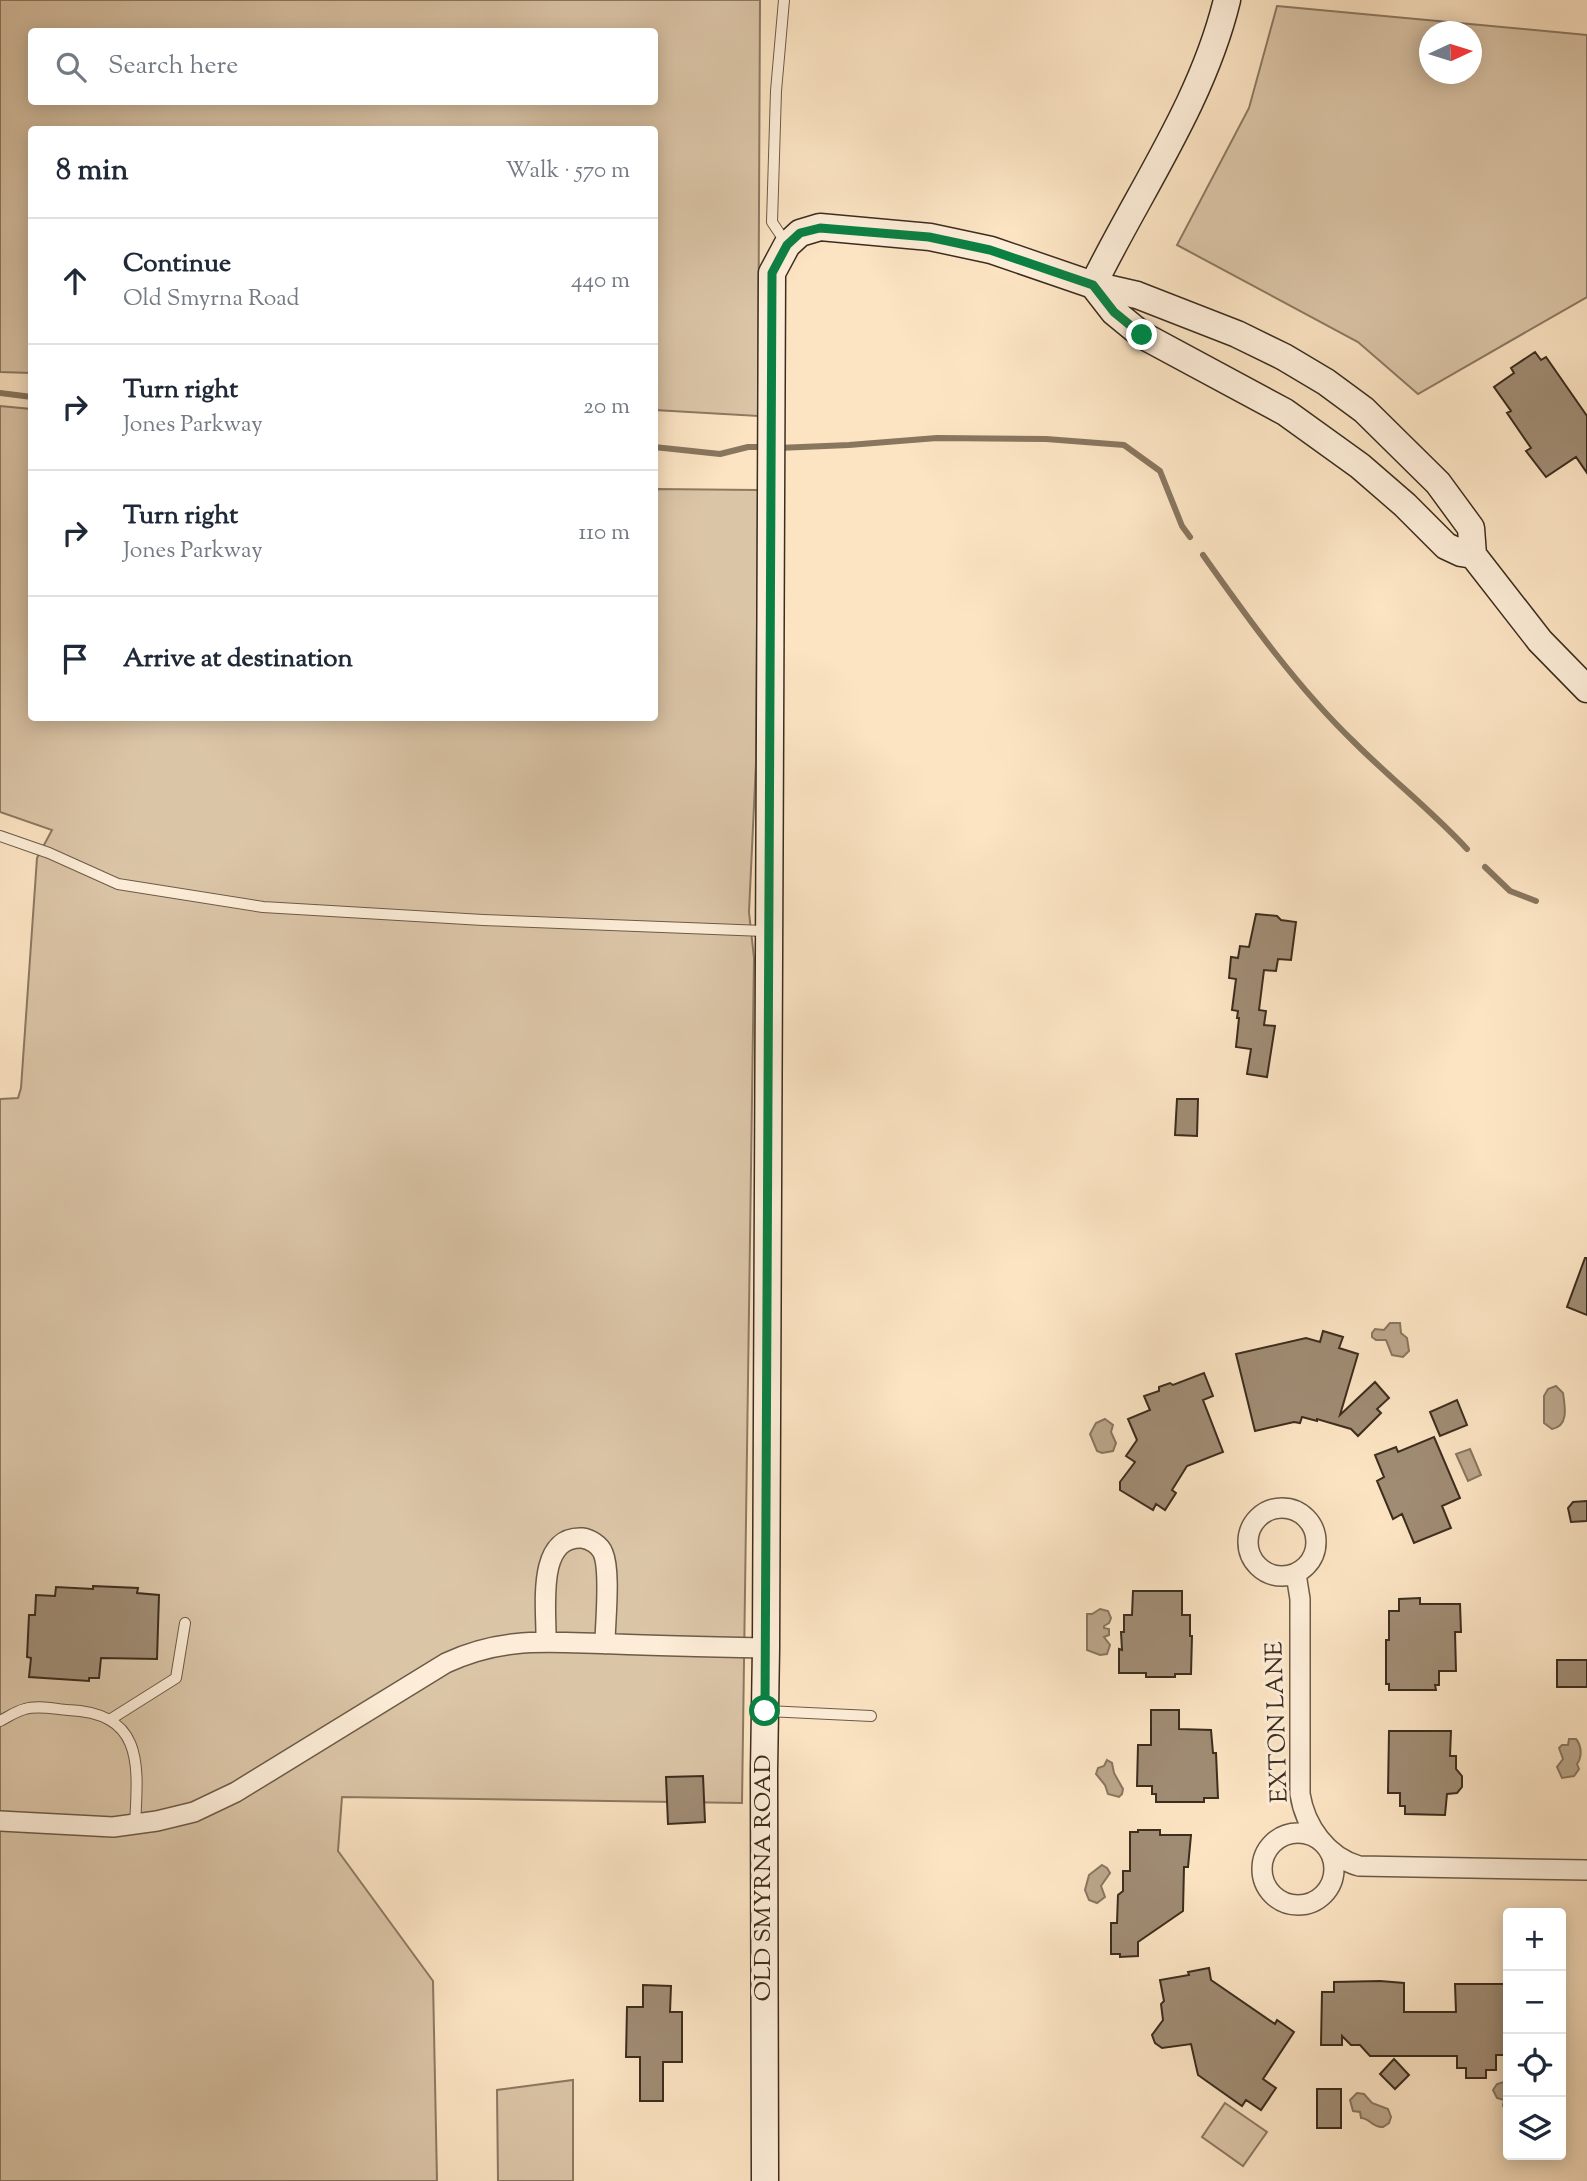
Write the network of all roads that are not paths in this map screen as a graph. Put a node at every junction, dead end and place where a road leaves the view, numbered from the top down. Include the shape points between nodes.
1 (784, 0) edge
2 (1227, 0) edge
3 (787, 245) junction
4 (1093, 285) junction
5 (1473, 555) junction
6 (1587, 689) edge
7 (0, 836) edge
8 (768, 931) junction
9 (1296, 1574) dead end
10 (185, 1623) dead end
11 (546, 1642) junction
12 (605, 1644) junction
13 (766, 1648) junction
14 (765, 1711) junction
15 (871, 1716) dead end
16 (111, 1719) junction
17 (0, 1721) edge
18 (0, 1821) edge
19 (135, 1825) junction
20 (1587, 1870) edge
21 (765, 2181) edge

1 - 3 lane via 772,222
2 - 4 street via 1197,87
3 - 4 street via 800,233 820,228 918,236 990,250
3 - 8 street, OLD SMYRNA ROAD via 772,273
4 - 5 street via 1114,312 1142,335 1285,412 1360,466 1446,546
4 - 5 street via 1137,295 1237,334 1326,382 1364,410 1437,483 1471,528
5 - 6 street via 1540,641
7 - 8 lane via 118,884 263,907
8 - 13 street, OLD SMYRNA ROAD
9 - 20 street, EXTON LANE via 1300,1599 1300,1794 1307,1817 1324,1844 1338,1858 1359,1866
10 - 16 lane via 176,1678
11 - 12 street
11 - 12 street via 549,1560 560,1545 581,1538 592,1541 603,1553
11 - 19 street via 499,1644 463,1655 221,1801 177,1817
12 - 13 street
13 - 14 street, OLD SMYRNA ROAD
14 - 15 lane
14 - 21 street, OLD SMYRNA ROAD
16 - 17 lane via 84,1710 27,1708
16 - 19 lane via 130,1741 138,1768
18 - 19 street

